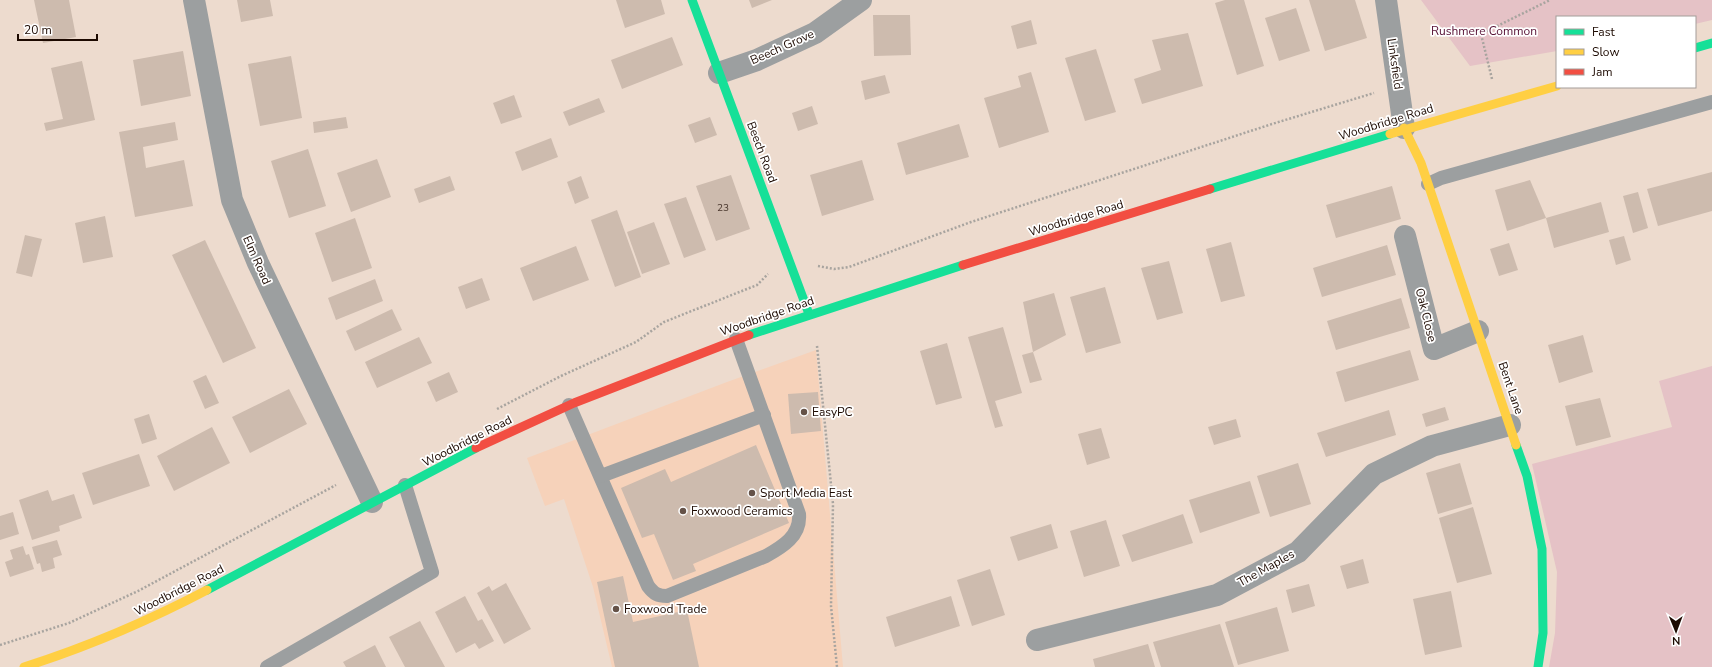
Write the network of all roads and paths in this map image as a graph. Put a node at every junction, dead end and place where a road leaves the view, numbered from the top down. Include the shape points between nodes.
1 (194, 0) edge
2 (692, 0) edge
3 (861, 0) edge
4 (1386, 0) edge
5 (1550, 0) edge
6 (1712, 43) edge
7 (1696, 48) edge
8 (719, 73) junction
9 (1492, 82) dead end
10 (1556, 86) edge
11 (1712, 102) edge
12 (1404, 128) junction
13 (1428, 184) junction
14 (1405, 236) dead end
15 (809, 314) junction
16 (1478, 331) junction
17 (736, 339) junction
18 (817, 346) dead end
19 (569, 405) junction
20 (764, 415) junction
21 (1510, 425) junction
22 (600, 476) junction
23 (406, 485) junction
24 (372, 502) junction
25 (1037, 640) dead end
26 (24, 667) edge
27 (267, 667) edge
28 (837, 667) edge
29 (1538, 667) edge

1 - 24 street, Elm Road via 232,200 258,263
2 - 8 main road, Beech Road
3 - 8 street, Beech Grove via 815,34 757,60
4 - 12 street, Linksfield
5 - 9 path via 1481,34
6 - 7 main road
8 - 15 main road, Beech Road
10 - 12 main road, Woodbridge Road
11 - 13 lane via 1441,178
12 - 13 main road, Bent Lane
12 - 15 main road, Woodbridge Road
13 - 16 main road, Bent Lane
14 - 16 street, Oak Close via 1434,349
15 - 17 main road, Woodbridge Road
16 - 21 main road, Bent Lane
17 - 19 main road, Woodbridge Road
17 - 20 lane
18 - 28 path via 833,504 831,606
19 - 22 lane
19 - 23 main road, Woodbridge Road via 519,427
20 - 22 lane
20 - 22 lane via 799,514 800,522 795,533 787,543 766,556 667,596 653,593 648,586
21 - 25 street, The Maples via 1432,446 1374,474 1298,552 1217,595
21 - 29 main road, Bent Lane via 1526,476 1542,549 1543,633
23 - 24 main road, Woodbridge Road
23 - 27 lane via 432,572
24 - 26 main road, Woodbridge Road via 165,612 91,644

